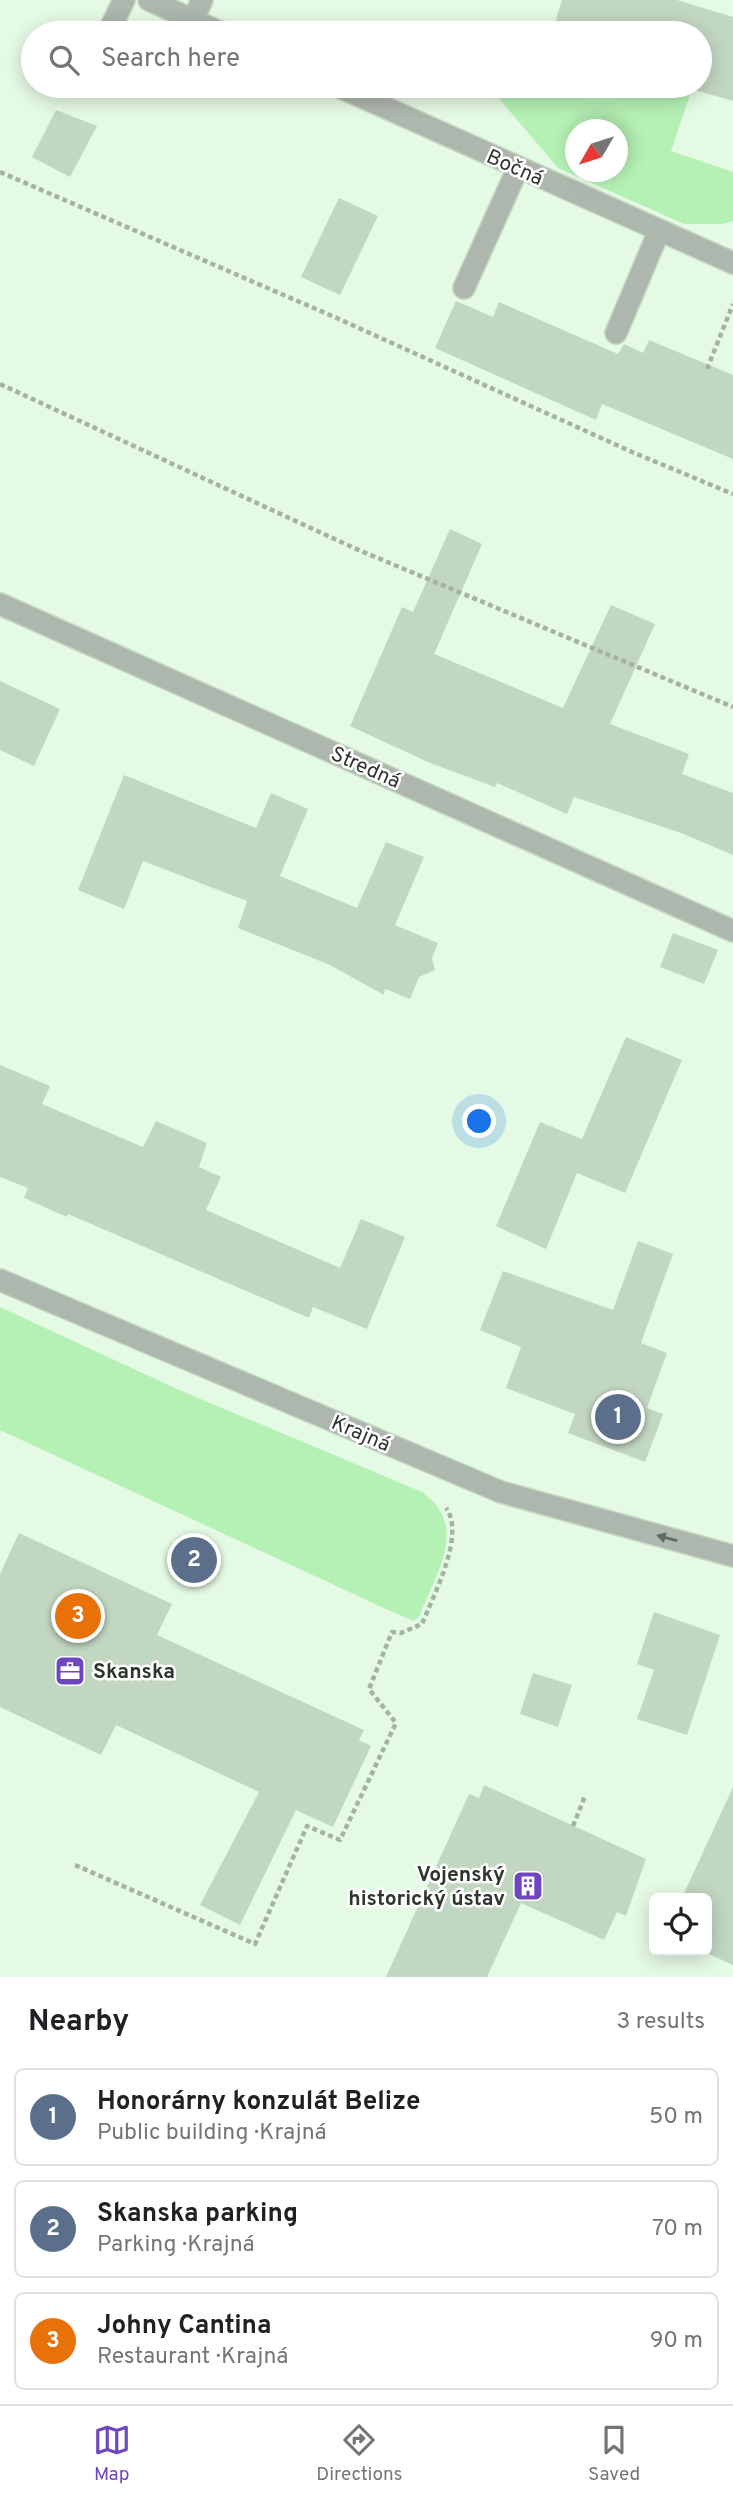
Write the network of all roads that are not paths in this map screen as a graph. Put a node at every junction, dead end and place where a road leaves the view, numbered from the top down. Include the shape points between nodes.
1 (124, 0) edge
2 (149, 0) edge
3 (202, 0) edge
4 (193, 20) joint
5 (114, 21) edge
6 (363, 98) edge
7 (518, 168) junction
8 (659, 230) junction
9 (733, 263) edge
10 (464, 288) dead end
11 (616, 333) dead end
12 (0, 604) edge
13 (733, 931) edge
14 (0, 1280) edge
15 (733, 1556) edge

1 - 5 street
2 - 4 street
3 - 4 street
6 - 7 street, Bočná
7 - 8 street, Bočná
7 - 10 street
8 - 9 street, Bočná
8 - 11 street
12 - 13 street, Stredná
15 -> 14 street, Krajná via 501,1492

